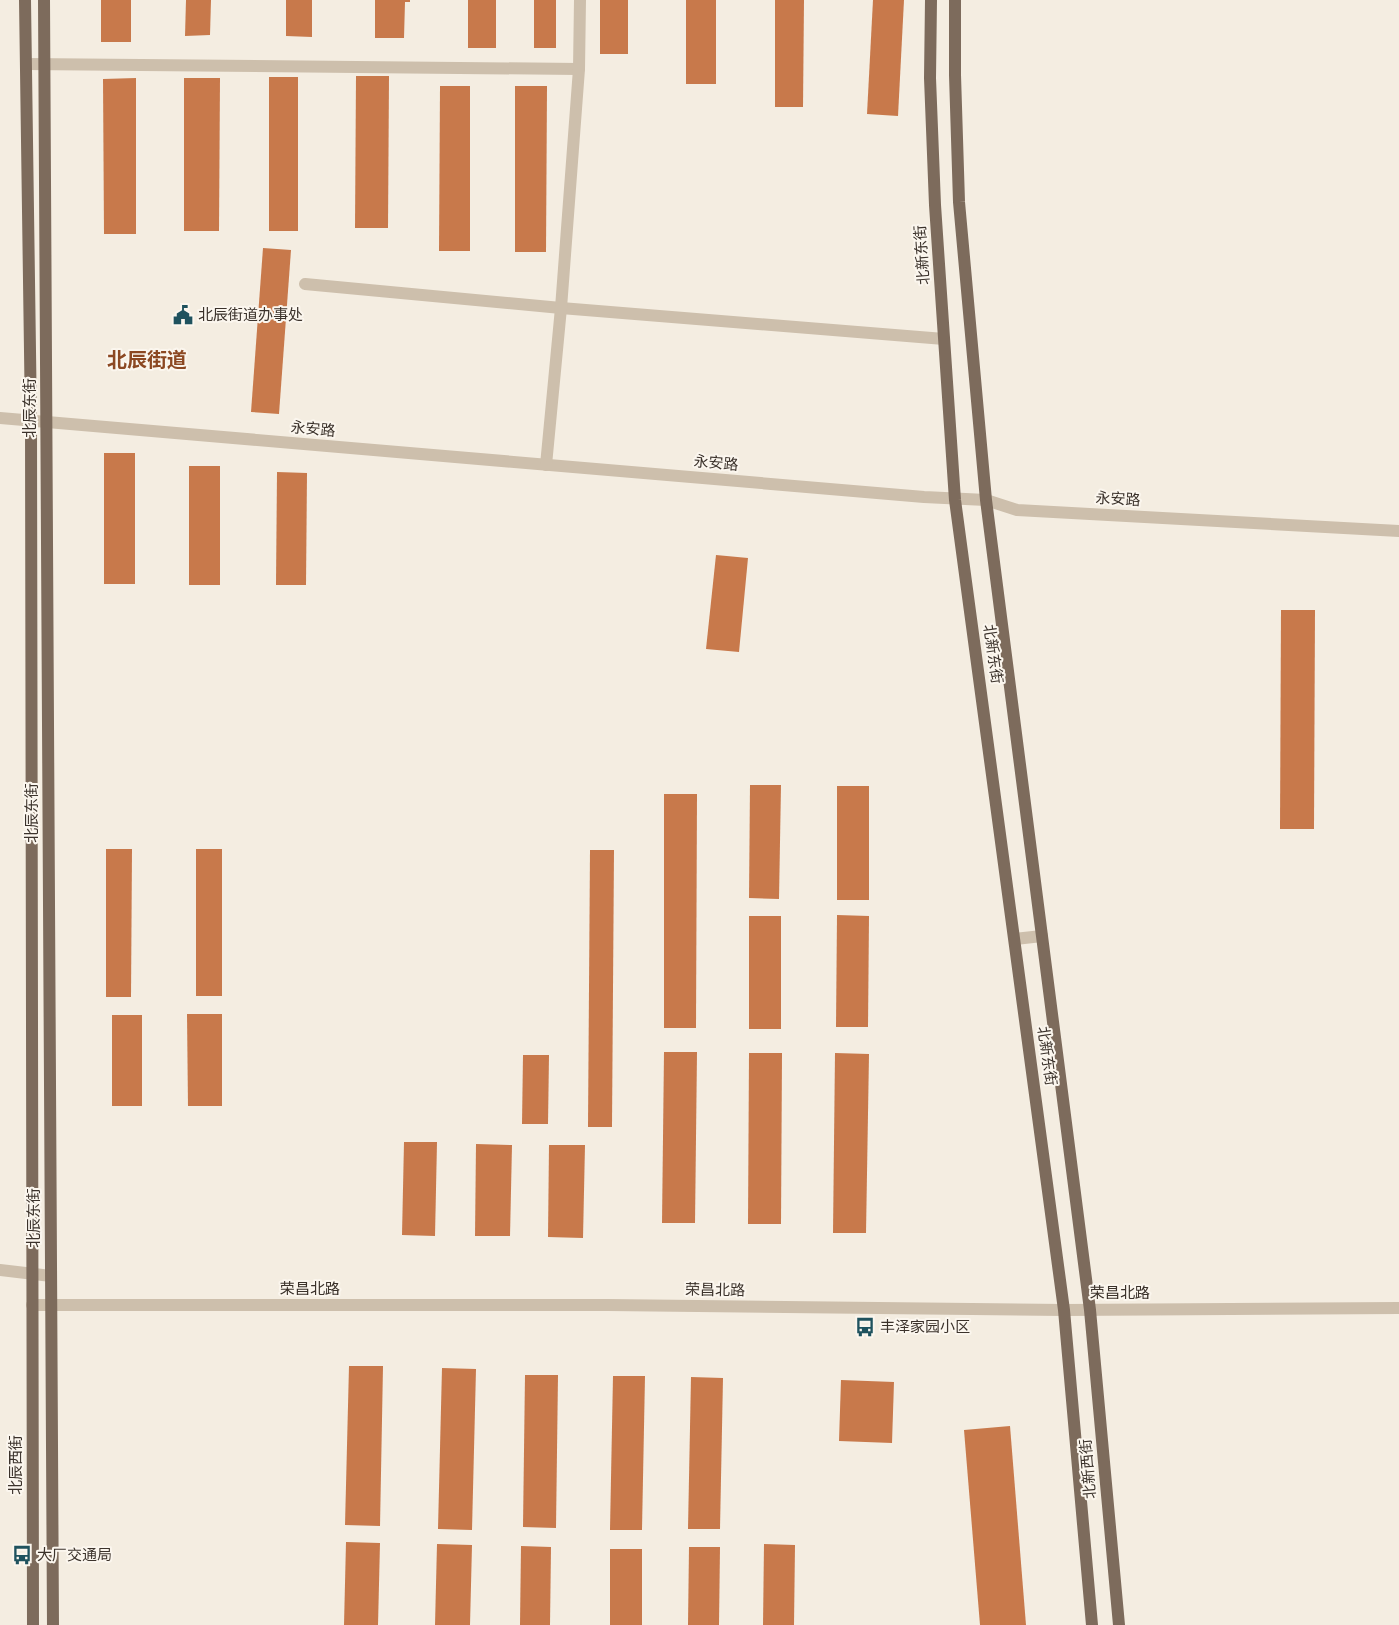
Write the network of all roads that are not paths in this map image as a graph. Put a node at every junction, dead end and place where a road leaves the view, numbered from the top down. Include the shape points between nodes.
1 (25, 0) edge
2 (44, 0) edge
3 (580, 0) edge
4 (930, 0) edge
5 (955, 0) edge
6 (26, 64) junction
7 (579, 68) junction
8 (305, 284) dead end
9 (561, 308) junction
10 (944, 338) junction
11 (0, 418) edge
12 (31, 421) junction
13 (46, 423) junction
14 (546, 465) junction
15 (955, 500) junction
16 (986, 500) junction
17 (1399, 531) edge
18 (1042, 936) junction
19 (1015, 939) junction
20 (0, 1270) edge
21 (51, 1276) junction
22 (32, 1305) junction
23 (51, 1305) junction
24 (1399, 1308) edge
25 (1064, 1310) junction
26 (1090, 1310) junction
27 (33, 1625) edge
28 (53, 1625) edge
29 (1092, 1625) edge
30 (1118, 1625) edge

1 - 6 main road, 北辰东街
2 - 13 main road, 北辰东街
3 - 7 street
4 - 10 main road, 北新东街 via 931,117
5 - 16 main road, 北新东街 via 959,202
6 - 7 street
6 - 12 main road, 北辰东街
7 - 9 street
8 - 9 street
9 - 10 street
9 - 14 street
10 - 15 main road, 北新东街
11 - 12 street, 永安路
12 - 13 street, 永安路
12 - 22 main road, 北辰东街
13 - 14 street, 永安路
13 - 21 main road, 北辰东街
14 - 15 street, 永安路
15 - 16 street, 永安路
15 - 19 main road, 北新东街
16 - 17 street, 永安路 via 1016,510
16 - 18 main road, 北新东街
18 - 19 street
18 - 26 main road, 北新东街
19 - 25 main road, 北新东街
20 - 21 street
21 - 23 main road, 北辰东街
22 - 23 street, 荣昌北路
22 - 27 main road, 北辰西街
23 - 25 street, 荣昌北路
23 - 28 main road, 北辰东街
24 - 26 street, 荣昌北路
25 - 26 street, 荣昌北路
25 - 29 main road, 北新西街
26 - 30 main road, 北新西街

